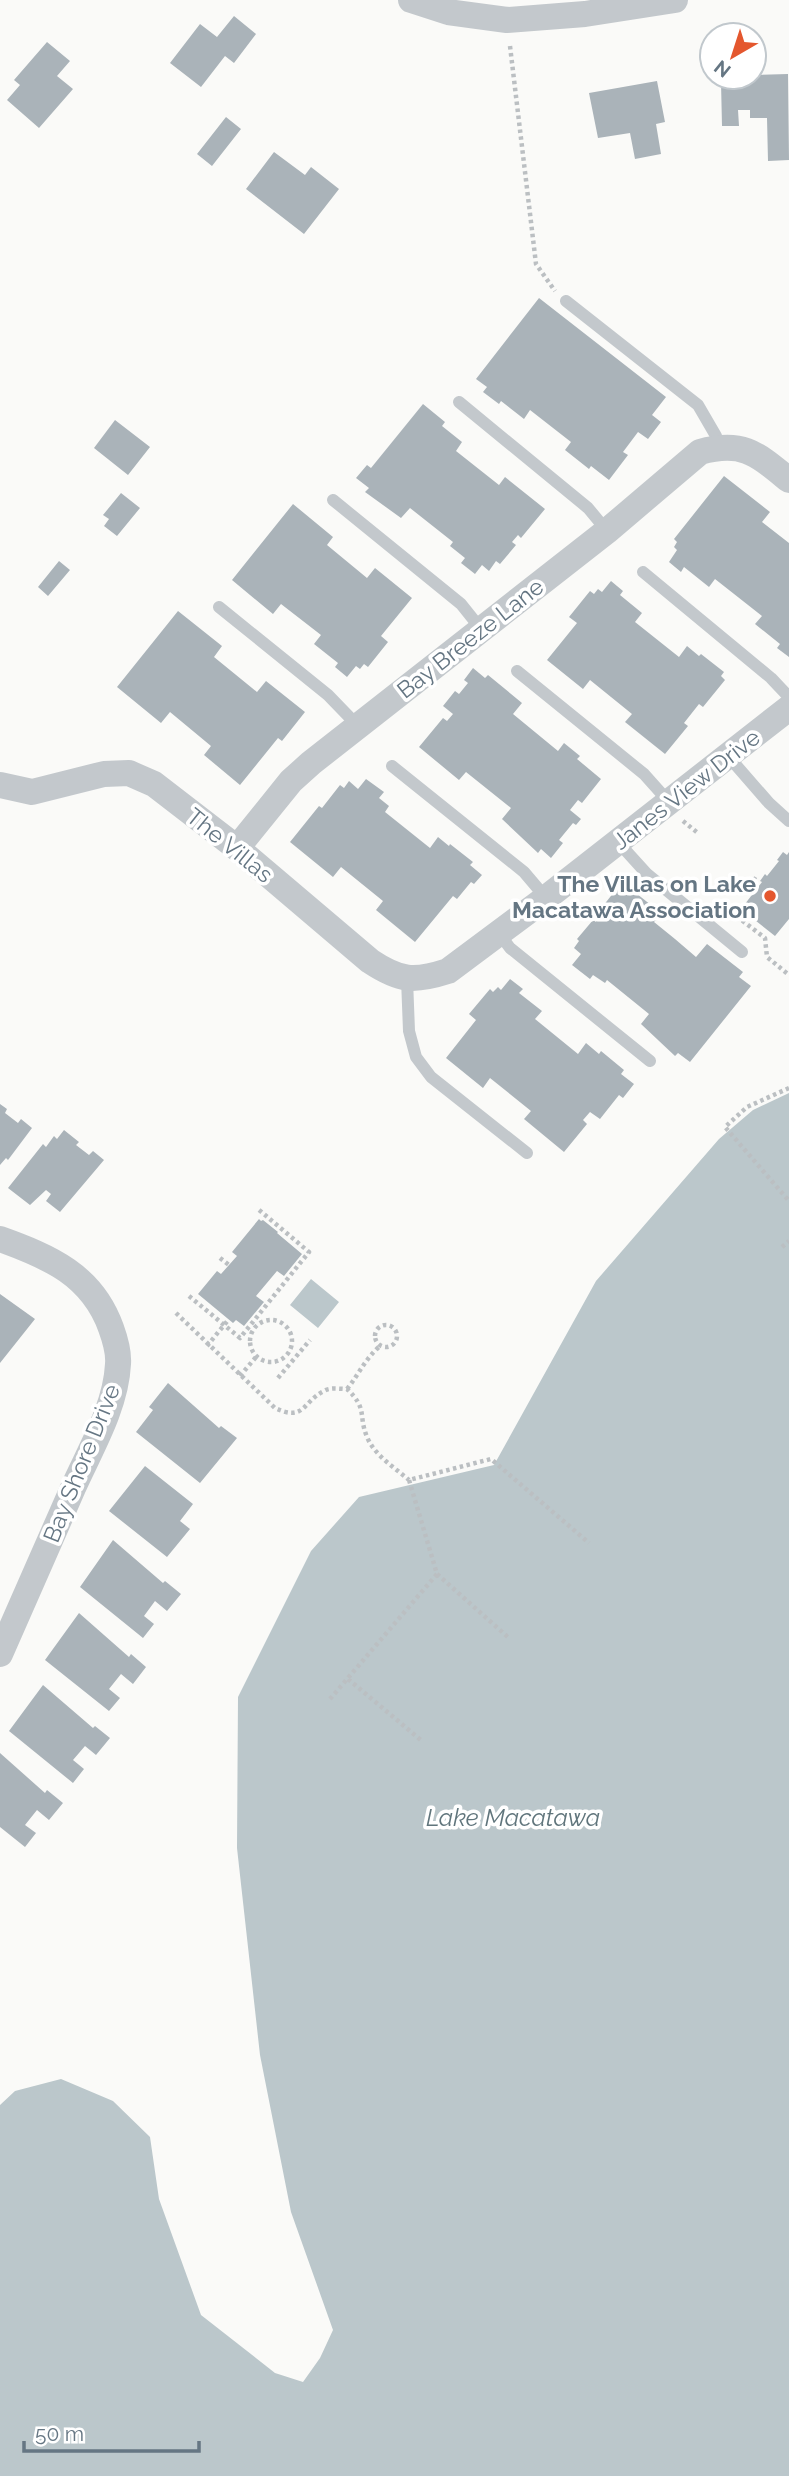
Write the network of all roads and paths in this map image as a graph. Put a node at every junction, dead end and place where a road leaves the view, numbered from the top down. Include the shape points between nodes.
1 (411, 0) edge
2 (675, 0) edge
3 (510, 46) dead end
4 (566, 300) joint
5 (459, 402) dead end
6 (719, 447) junction
7 (789, 480) edge
8 (333, 500) dead end
9 (607, 531) junction
10 (643, 572) dead end
11 (219, 607) dead end
12 (481, 629) junction
13 (517, 671) dead end
14 (789, 697) edge
15 (789, 708) edge
16 (357, 725) junction
17 (728, 756) junction
18 (392, 766) dead end
19 (0, 785) edge
20 (674, 810) junction
21 (789, 821) edge
22 (699, 834) dead end
23 (618, 842) junction
24 (237, 848) junction
25 (546, 898) junction
26 (731, 912) dead end
27 (499, 933) junction
28 (742, 952) dead end
29 (789, 975) edge
30 (407, 979) junction
31 (650, 1061) dead end
32 (789, 1088) edge
33 (527, 1153) dead end
34 (789, 1201) edge
35 (259, 1210) dead end
36 (0, 1238) edge
37 (789, 1241) edge
38 (782, 1247) dead end
39 (220, 1258) dead end
40 (229, 1265) dead end
41 (189, 1296) dead end
42 (176, 1313) dead end
43 (229, 1319) dead end
44 (224, 1325) junction
45 (253, 1325) junction
46 (310, 1340) dead end
47 (207, 1346) junction
48 (380, 1346) junction
49 (288, 1354) junction
50 (256, 1357) junction
51 (294, 1359) junction
52 (240, 1376) junction
53 (278, 1378) dead end
54 (346, 1389) junction
55 (409, 1480) junction
56 (589, 1543) dead end
57 (437, 1574) junction
58 (510, 1639) dead end
59 (0, 1654) edge
60 (348, 1679) junction
61 (330, 1699) dead end
62 (422, 1741) dead end

1 - 2 street via 448,12 507,20
3 - 4 path via 536,264
4 - 6 lane via 698,405
5 - 9 lane via 588,508
6 - 7 street via 758,455
6 - 9 street, Bay Breeze Lane via 700,452
8 - 12 lane via 461,604
9 - 12 street, Bay Breeze Lane
10 - 14 lane
11 - 16 lane via 328,695
12 - 16 street, Bay Breeze Lane
13 - 20 lane via 644,774
15 - 17 street, Janes View Drive
16 - 24 street, Bay Breeze Lane via 291,781
17 - 20 street, Janes View Drive
17 - 21 lane
18 - 25 lane via 524,873
19 - 24 street, The Villas via 32,792 104,774 129,773 154,784
20 - 22 path
20 - 23 street, Janes View Drive
23 - 25 street, Janes View Drive
23 - 28 lane via 647,874
24 - 30 street, The Villas via 370,961
25 - 27 street, Janes View Drive
26 - 29 path via 765,938 767,957
27 - 30 street, Janes View Drive via 448,971
27 - 31 lane via 510,948
30 - 33 lane via 409,1031 416,1057 431,1077
32 - 34 path via 747,1107 725,1128
35 - 45 path via 309,1252
36 - 59 street, Bay Shore Drive via 57,1262 91,1290 107,1316 118,1363 107,1410
37 - 38 path
39 - 40 path
41 - 44 path
42 - 47 path
43 - 44 path
44 - 45 path via 240,1338
44 - 47 path
45 - 49 path via 266,1320 285,1325 292,1338
45 - 50 path via 249,1339
46 - 51 path
47 - 52 path
48 - 48 path via 395,1343 397,1332 391,1326 381,1325 376,1330 374,1337
48 - 54 path
49 - 50 path via 270,1363
49 - 51 path
50 - 52 path
51 - 53 path
52 - 54 path via 287,1414 305,1408 327,1389
54 - 55 path via 358,1400 373,1448
55 - 56 path via 491,1459
55 - 57 path
57 - 58 path
57 - 60 path
60 - 61 path
60 - 62 path

